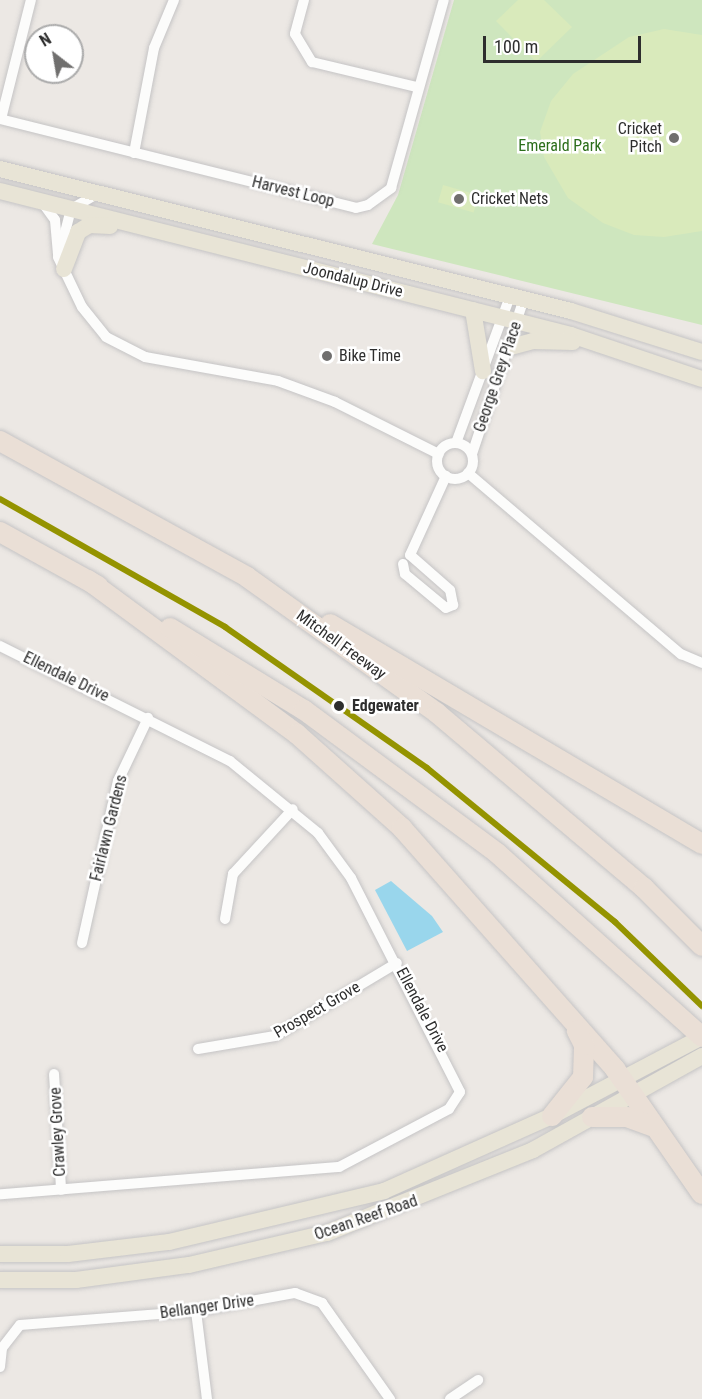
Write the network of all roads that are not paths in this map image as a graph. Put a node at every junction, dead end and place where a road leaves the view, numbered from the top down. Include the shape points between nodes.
1 (31, 0) edge
2 (174, 0) edge
3 (304, 0) edge
4 (444, 0) edge
5 (417, 87) junction
6 (1, 119) edge
7 (134, 153) junction
8 (0, 169) edge
9 (0, 191) edge
10 (97, 194) junction
11 (42, 202) junction
12 (71, 209) junction
13 (134, 225) junction
14 (61, 263) junction
15 (517, 298) junction
16 (473, 310) junction
17 (510, 320) junction
18 (592, 342) junction
19 (702, 342) edge
20 (675, 343) junction
21 (507, 348) junction
22 (702, 352) edge
23 (483, 372) junction
24 (702, 379) edge
25 (0, 441) edge
26 (456, 443) junction
27 (439, 454) junction
28 (472, 454) junction
29 (468, 473) junction
30 (446, 476) junction
31 (0, 532) edge
32 (406, 559) junction
33 (246, 577) junction
34 (88, 580) junction
35 (0, 646) edge
36 (702, 663) edge
37 (148, 718) junction
38 (293, 809) junction
39 (702, 844) edge
40 (225, 919) dead end
41 (82, 944) dead end
42 (702, 946) edge
43 (397, 963) junction
44 (568, 1015) junction
45 (702, 1037) edge
46 (198, 1049) dead end
47 (697, 1059) edge
48 (54, 1074) dead end
49 (628, 1086) junction
50 (552, 1116) junction
51 (592, 1117) junction
52 (652, 1126) junction
53 (61, 1190) junction
54 (0, 1194) edge
55 (702, 1194) edge
56 (0, 1254) edge
57 (0, 1280) edge
58 (196, 1311) junction
59 (0, 1367) edge
60 (478, 1380) dead end
61 (207, 1399) edge
62 (390, 1399) edge
63 (450, 1399) edge

1 - 6 street
2 - 7 street via 152,55
3 - 5 street via 295,34 312,62
4 - 5 street, Harvest Loop
5 - 7 street, Harvest Loop via 391,188 356,208
6 - 7 street, Harvest Loop
8 - 10 main road, Joondalup Drive
9 - 11 main road, Joondalup Drive
10 - 12 street
10 - 15 main road, Joondalup Drive
11 - 12 main road, Joondalup Drive
11 - 14 street via 55,220
12 - 13 main road, Joondalup Drive
12 - 14 street
13 - 14 main road via 83,228 72,239
13 - 16 main road, Joondalup Drive
14 - 27 street via 82,307 106,337 145,357 239,374 335,402
15 - 17 street, George Grey Place
15 - 20 main road, Joondalup Drive
16 - 17 main road, Joondalup Drive
16 - 23 main road
17 - 18 main road, Joondalup Drive
17 - 21 street, George Grey Place
17 - 23 street, George Grey Place
18 - 21 main road via 533,341
18 - 24 main road, Joondalup Drive
19 - 20 main road
20 - 22 main road, Joondalup Drive
21 - 28 street, George Grey Place
23 - 26 street, George Grey Place
25 - 33 highway, Mitchell Freeway
26 - 27 street
26 - 28 street
27 - 30 street via 438,466
28 - 29 street
29 - 30 street via 458,478
29 - 36 street via 681,654
30 - 32 street
31 - 34 highway
32 - 32 street via 450,590 453,605 441,604 405,574
33 - 39 highway
33 - 42 highway, Mitchell Freeway via 437,713 644,888
34 - 44 highway via 297,734 350,779 473,903
34 - 45 highway via 304,710 406,784 583,925
35 - 37 street, Ellendale Drive
37 - 38 street, Ellendale Drive via 230,761
37 - 41 street, Fairlawn Gardens via 118,781
38 - 40 street via 233,874
38 - 43 street, Ellendale Drive via 351,878
43 - 46 street, Prospect Grove via 275,1035
43 - 53 street, Ellendale Drive via 459,1083 460,1092 449,1109 339,1167
44 - 49 highway
44 - 50 highway via 586,1062 583,1077
45 - 49 main road, Ocean Reef Road
47 - 49 main road, Ocean Reef Road
48 - 53 street, Crawley Grove
49 - 50 main road, Ocean Reef Road
49 - 51 main road, Ocean Reef Road
49 - 52 highway
50 - 56 main road, Ocean Reef Road via 384,1191 289,1218 169,1242 68,1254
51 - 52 highway via 627,1117
51 - 57 main road, Ocean Reef Road via 456,1185 305,1240 189,1265 76,1280
52 - 55 highway
53 - 54 street, Ellendale Drive
58 - 59 street, Bellanger Drive via 20,1325 2,1348
58 - 61 street
58 - 62 street, Bellanger Drive via 295,1293 322,1303
60 - 63 street

